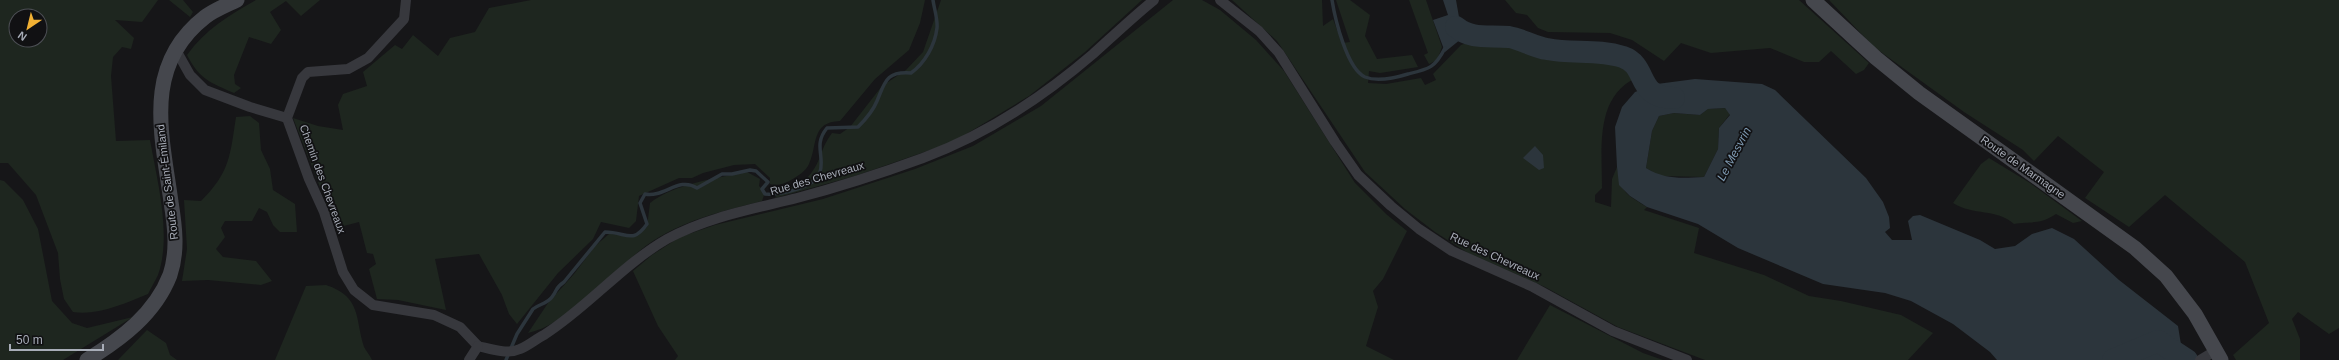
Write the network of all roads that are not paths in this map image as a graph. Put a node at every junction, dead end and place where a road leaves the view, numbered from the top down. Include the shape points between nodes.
1 (237, 0) edge
2 (406, 0) edge
3 (1154, 0) edge
4 (1220, 0) edge
5 (1813, 0) edge
6 (176, 50) junction
7 (287, 118) junction
8 (478, 346) junction
9 (2218, 355) edge
10 (2201, 359) edge
11 (87, 360) edge
12 (469, 360) edge
13 (1687, 360) edge

1 - 6 main road, Route de Saint-Émiland via 206,16 190,31
2 - 7 street, Chemin des Chevreaux via 404,19 368,58 348,69 308,72 302,78
3 - 8 street, Rue des Chevreaux via 1057,82 1014,112 960,143 923,158 800,197 719,217 669,238 647,250 589,302 520,350 500,351
4 - 13 street, Rue des Chevreaux via 1259,30 1279,53 1358,175 1418,229 1452,251 1533,287 1613,331
5 - 9 main road, Route de Marmagne via 1918,94 2135,248 2166,276 2195,314
6 - 7 street via 190,75 205,90
6 - 11 main road, Route de Saint-Émiland via 167,65 160,93 159,116 175,228 175,253 170,274 154,304 136,325
7 - 8 street, Chemin des Chevreaux via 324,212 343,272 354,290 373,305 434,315 460,327
8 - 12 street
9 - 10 street

